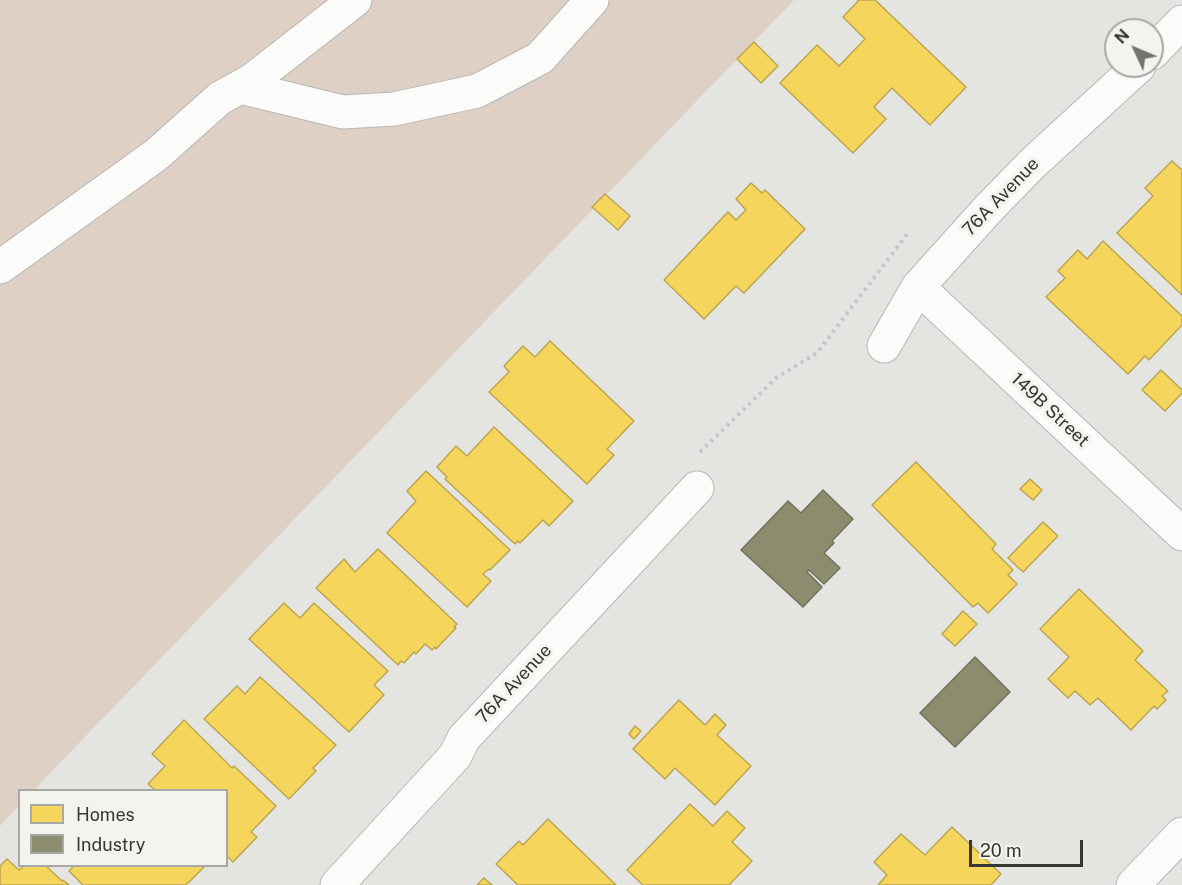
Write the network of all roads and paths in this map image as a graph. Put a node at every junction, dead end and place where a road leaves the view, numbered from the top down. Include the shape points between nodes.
1 (355, 0) edge
2 (592, 0) edge
3 (1182, 22) edge
4 (1164, 41) edge
5 (1126, 78) edge
6 (240, 87) junction
7 (908, 232) dead end
8 (0, 267) edge
9 (918, 286) junction
10 (884, 346) dead end
11 (696, 473) joint
12 (1182, 534) edge
13 (1182, 834) edge
14 (1152, 879) edge
15 (337, 885) edge

1 - 6 street
2 - 6 street via 540,58 477,91 394,109 343,112
3 - 4 street
5 - 9 street, 76A Avenue via 1004,192
6 - 8 street via 220,98 156,155
7 - 11 path via 817,353 776,378
9 - 10 street, 76A Avenue
9 - 12 street, 149B Street
11 - 15 street, 76A Avenue via 464,738 455,756
13 - 14 street

